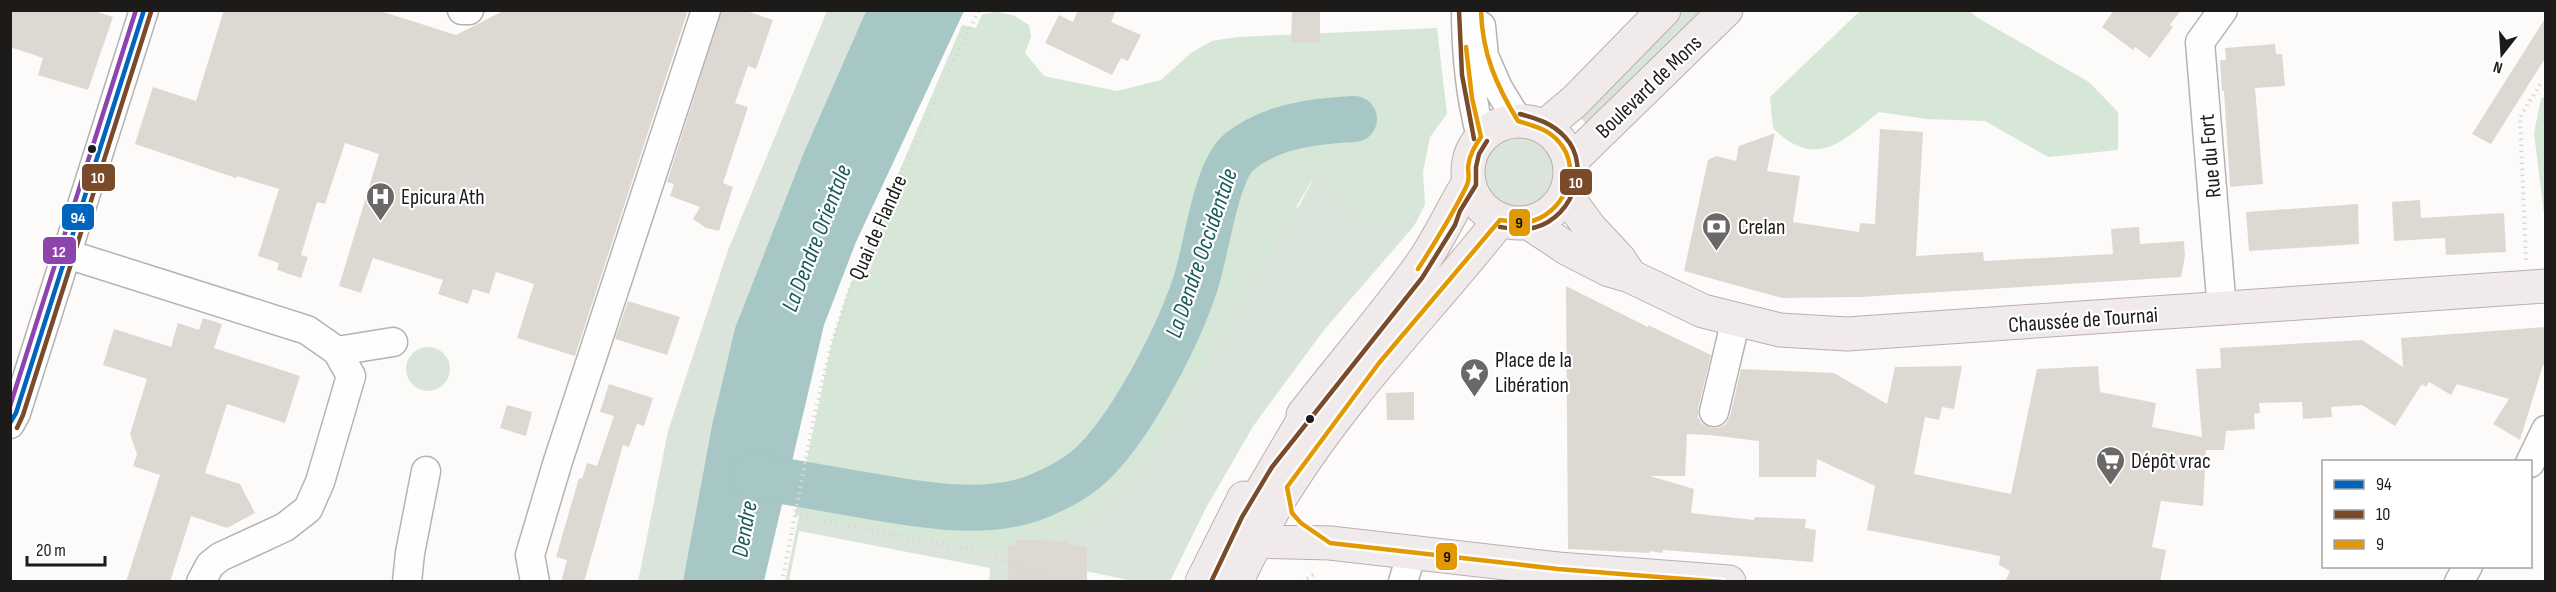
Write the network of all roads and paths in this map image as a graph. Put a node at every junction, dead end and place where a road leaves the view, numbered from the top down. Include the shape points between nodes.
1 (144, 10) edge
2 (462, 10) edge
3 (469, 10) edge
4 (706, 10) edge
5 (980, 10) edge
6 (1466, 10) edge
7 (1481, 10) edge
8 (1665, 10) edge
9 (1726, 10) edge
10 (2223, 10) edge
11 (2541, 83) dead end
12 (1531, 124) junction
13 (1481, 137) junction
14 (1570, 162) junction
15 (1469, 182) junction
16 (1566, 195) junction
17 (1515, 222) junction
18 (67, 254) junction
19 (1630, 276) junction
20 (2536, 287) edge
21 (2222, 310) junction
22 (1736, 319) junction
23 (393, 342) dead end
24 (337, 351) junction
25 (1317, 397) junction
26 (1714, 412) dead end
27 (10, 424) edge
28 (2546, 430) edge
29 (2531, 460) edge
30 (426, 471) dead end
31 (1287, 487) junction
32 (795, 515) junction
33 (1256, 541) junction
34 (1330, 543) junction
35 (1407, 567) edge
36 (2467, 568) edge
37 (1558, 575) edge
38 (201, 582) edge
39 (407, 582) edge
40 (535, 582) edge
41 (782, 582) edge
42 (1057, 582) edge
43 (1202, 582) edge
44 (1236, 582) edge
45 (1729, 582) edge
46 (2459, 582) edge

1 - 18 street
2 - 3 street
4 - 40 street via 539,524 530,555
5 - 32 path, Quai de Flandre via 849,288 832,342
6 - 13 street via 1466,56
7 - 12 street via 1484,56 1495,82
8 - 12 main road, Boulevard de Mons via 1575,101
9 - 14 main road, Boulevard de Mons
10 - 21 street, Rue du Fort via 2199,42
11 - 20 path via 2520,117
12 - 13 main road via 1498,125
12 - 14 main road via 1561,141
13 - 15 main road via 1472,151
14 - 16 main road
15 - 17 main road via 1486,211
15 - 25 main road via 1416,273
16 - 17 main road via 1551,214
16 - 19 main road, Chaussée de Tournai
17 - 19 main road, Chaussée de Tournai via 1609,270
17 - 31 main road via 1379,363
18 - 24 street via 307,330
18 - 27 street
19 - 22 main road, Chaussée de Tournai via 1703,311
20 - 21 main road, Chaussée de Tournai
21 - 22 main road, Chaussée de Tournai via 1847,334 1780,330
22 - 26 street
23 - 24 street
24 - 38 street via 351,376 320,482 308,509 285,526 220,556
25 - 33 main road via 1244,525 1247,536
25 - 43 main road via 1266,463 1235,513
28 - 29 street
30 - 39 street
31 - 33 main road
31 - 34 main road via 1292,513 1301,524
32 - 41 path
32 - 42 path via 982,552
33 - 34 main road
33 - 44 main road
34 - 35 main road
35 - 37 main road
36 - 46 street
37 - 45 main road

